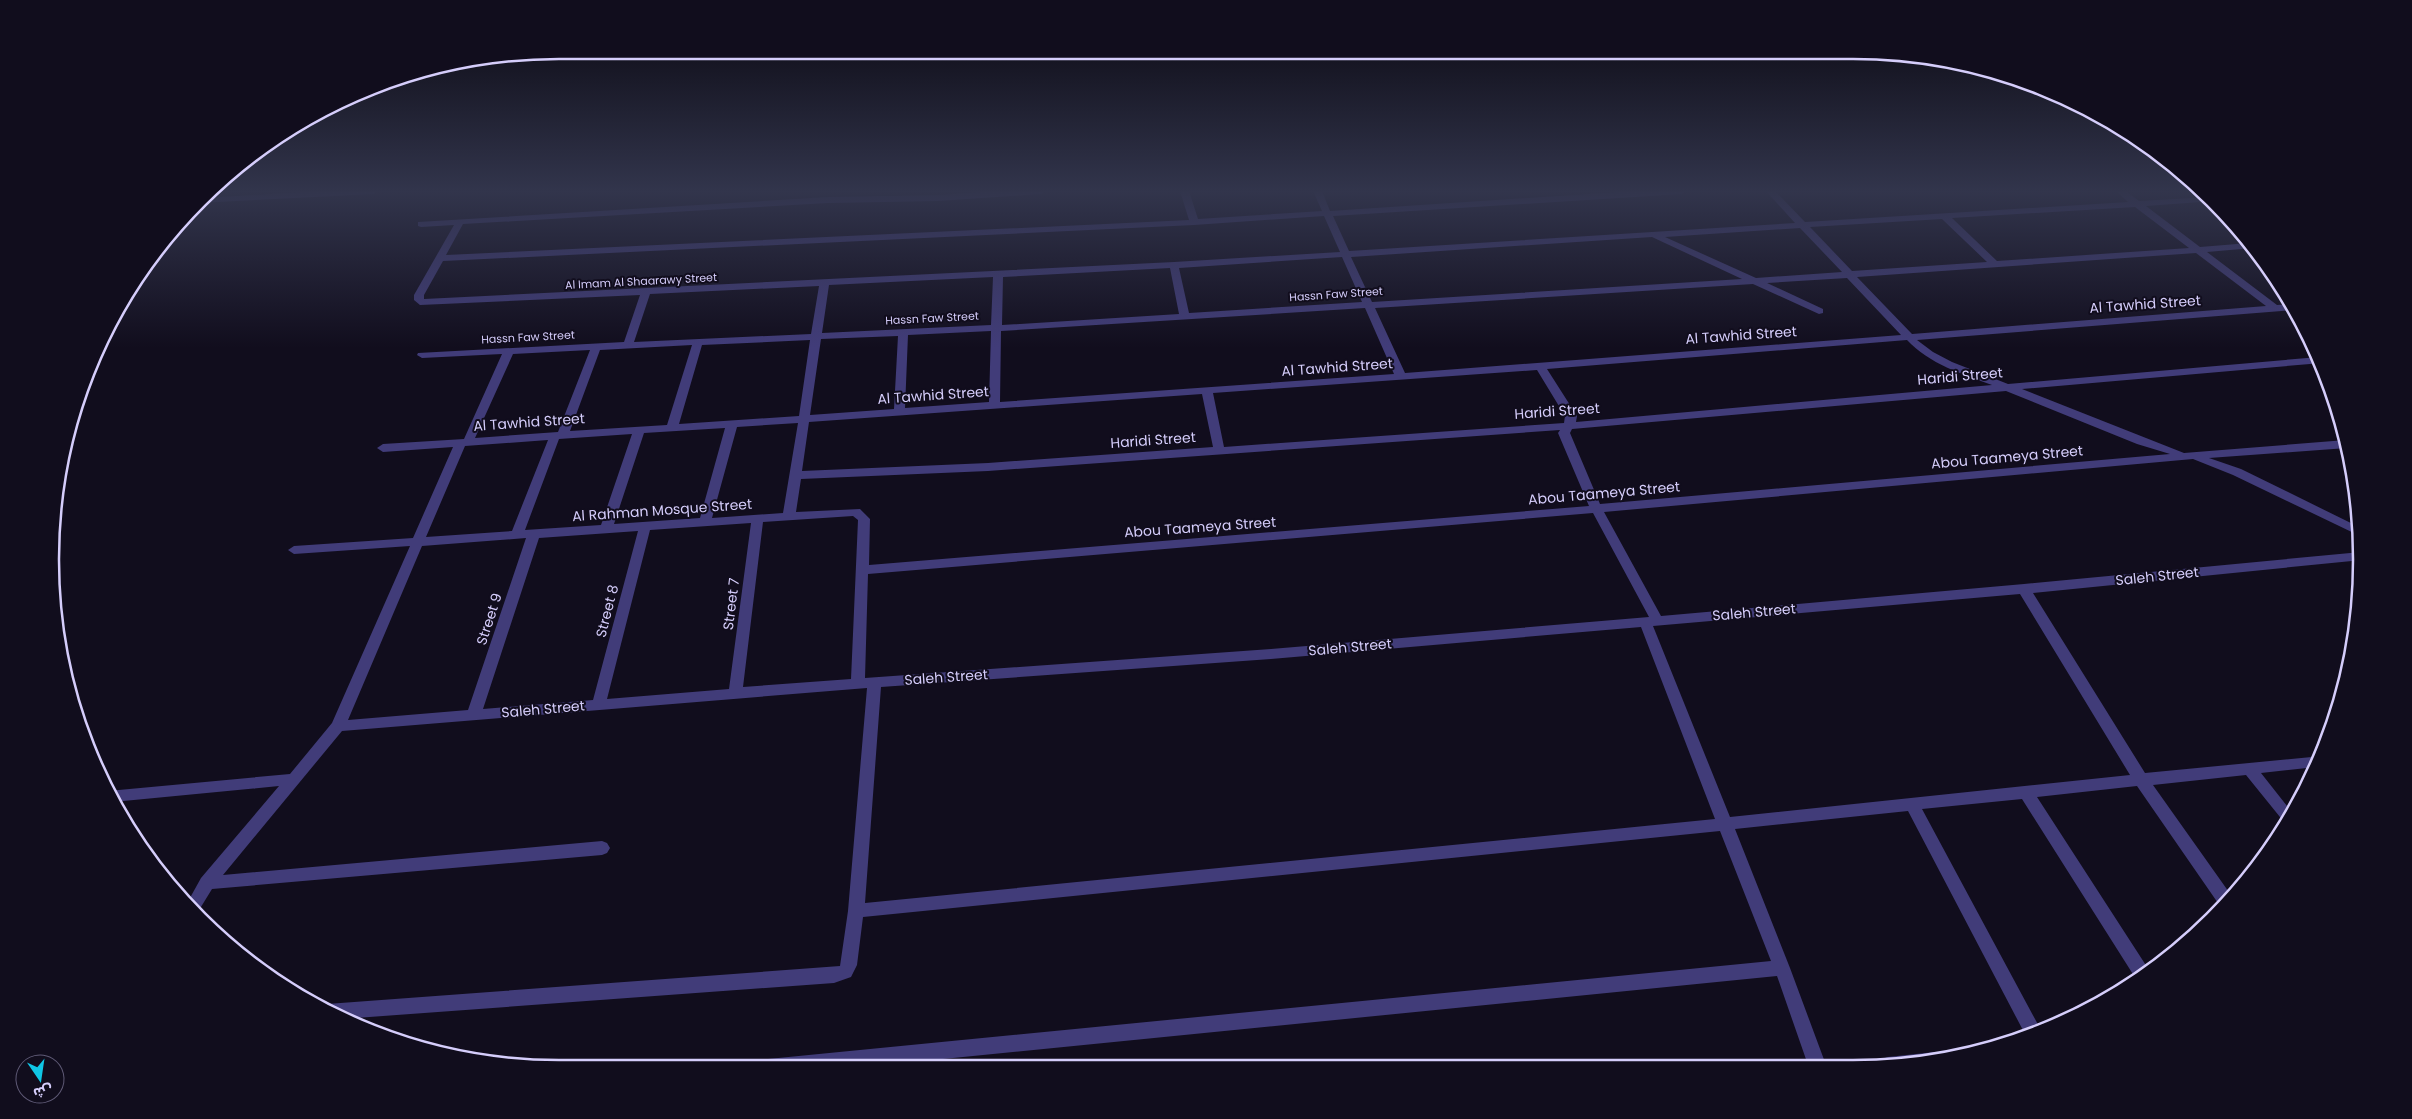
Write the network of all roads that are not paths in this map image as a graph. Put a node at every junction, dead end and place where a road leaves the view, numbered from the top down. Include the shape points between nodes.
1 (448, 243) edge
2 (750, 243) edge
3 (1341, 243) edge
4 (1518, 243) edge
5 (1673, 243) edge
6 (1820, 243) edge
7 (1973, 243) edge
8 (2190, 243) edge
9 (2243, 246) edge
10 (2198, 249) junction
11 (1346, 255) junction
12 (440, 258) junction
13 (1995, 264) junction
14 (1174, 265) junction
15 (1850, 274) junction
16 (998, 275) junction
17 (1757, 281) junction
18 (824, 284) junction
19 (646, 294) junction
20 (1368, 305) junction
21 (2285, 307) edge
22 (2276, 308) junction
23 (1819, 311) dead end
24 (1185, 316) junction
25 (996, 328) junction
26 (903, 332) junction
27 (816, 336) junction
28 (1909, 337) junction
29 (698, 342) junction
30 (628, 345) junction
31 (596, 346) junction
32 (508, 351) junction
33 (422, 355) dead end
34 (2312, 361) edge
35 (1540, 366) junction
36 (1401, 377) junction
37 (2008, 387) junction
38 (1207, 391) junction
39 (994, 406) junction
40 (899, 412) junction
41 (804, 419) junction
42 (732, 423) junction
43 (1567, 426) junction
44 (672, 428) junction
45 (638, 430) junction
46 (559, 435) junction
47 (464, 442) junction
48 (2340, 445) edge
49 (384, 448) dead end
50 (1219, 450) junction
51 (2188, 456) junction
52 (795, 475) junction
53 (1596, 508) junction
54 (789, 516) junction
55 (758, 518) junction
56 (705, 522) junction
57 (645, 526) junction
58 (606, 529) junction
59 (2352, 529) edge
60 (534, 534) junction
61 (517, 535) junction
62 (418, 542) junction
63 (294, 550) dead end
64 (2353, 557) edge
65 (862, 570) junction
66 (2024, 589) junction
67 (1651, 620) junction
68 (866, 683) junction
69 (735, 693) junction
70 (599, 704) junction
71 (474, 714) junction
72 (338, 726) junction
73 (2310, 762) edge
74 (2249, 768) junction
75 (295, 779) junction
76 (2142, 780) junction
77 (2026, 792) junction
78 (118, 795) edge
79 (1912, 804) junction
80 (2284, 813) edge
81 (1724, 824) junction
82 (602, 848) dead end
83 (207, 883) junction
84 (2223, 897) edge
85 (194, 903) edge
86 (856, 911) junction
87 (1782, 968) junction
88 (2140, 969) edge
89 (342, 1011) edge
90 (2030, 1027) edge
91 (849, 1060) edge
92 (1815, 1060) edge

1 - 12 street, Al Imam Al Shaarawy Street
2 - 12 street
3 - 11 street
4 - 11 street, Al Imam Al Shaarawy Street
5 - 17 street
6 - 15 street
7 - 13 street
8 - 10 street
9 - 10 street, Hassn Faw Street
10 - 13 street, Hassn Faw Street
10 - 22 street
11 - 14 street, Al Imam Al Shaarawy Street
11 - 20 street
12 - 19 street, Al Imam Al Shaarawy Street via 419,295 419,300 424,303
13 - 15 street, Hassn Faw Street
14 - 16 street, Al Imam Al Shaarawy Street
14 - 24 street
15 - 17 street, Hassn Faw Street
15 - 28 street
16 - 18 street, Al Imam Al Shaarawy Street
16 - 25 street
17 - 20 street, Hassn Faw Street
17 - 23 street
18 - 19 street, Al Imam Al Shaarawy Street
18 - 27 street
19 - 30 street
20 - 24 street, Hassn Faw Street
20 - 36 street
21 - 22 street, Al Tawhid Street
22 - 28 street, Al Tawhid Street
24 - 25 street, Hassn Faw Street
25 - 26 street, Hassn Faw Street
25 - 39 street
26 - 27 street, Hassn Faw Street
26 - 40 street
27 - 29 street, Hassn Faw Street
27 - 41 street
28 - 35 street, Al Tawhid Street
28 - 37 street via 1938,360
29 - 30 street, Hassn Faw Street
29 - 44 street
30 - 31 street, Hassn Faw Street
31 - 32 street, Hassn Faw Street
31 - 46 street
32 - 33 street, Hassn Faw Street
32 - 47 street
34 - 37 street, Haridi Street
35 - 36 street, Al Tawhid Street
35 - 43 street via 1571,416
36 - 38 street, Al Tawhid Street
37 - 43 street, Haridi Street
37 - 51 street via 2135,439
38 - 39 street, Al Tawhid Street
38 - 50 street
39 - 40 street, Al Tawhid Street
40 - 41 street, Al Tawhid Street
41 - 42 street, Al Tawhid Street
41 - 52 street
42 - 44 street, Al Tawhid Street
42 - 56 street
43 - 50 street, Haridi Street
43 - 53 street via 1565,436
44 - 45 street, Al Tawhid Street
45 - 46 street, Al Tawhid Street
45 - 58 street
46 - 47 street, Al Tawhid Street
46 - 61 street
47 - 49 street, Al Tawhid Street
47 - 62 street
48 - 51 street, Abou Taameya Street
50 - 52 street, Haridi Street via 978,468
51 - 53 street, Abou Taameya Street
51 - 59 street via 2237,472
52 - 54 street
53 - 65 street, Abou Taameya Street
53 - 67 street
54 - 55 street, Al Rahman Mosque Street
54 - 65 street, Al Rahman Mosque Street via 850,512 861,515 864,519
55 - 56 street, Al Rahman Mosque Street
55 - 69 street, Street 7
56 - 57 street, Al Rahman Mosque Street
57 - 58 street, Al Rahman Mosque Street
57 - 70 street, Street 8
58 - 60 street, Al Rahman Mosque Street
60 - 61 street, Al Rahman Mosque Street
60 - 71 street, Street 9
61 - 62 street, Al Rahman Mosque Street
62 - 63 street, Al Rahman Mosque Street
62 - 72 street
64 - 66 street, Saleh Street
65 - 68 street, Al Rahman Mosque Street
66 - 67 street, Saleh Street
66 - 76 street
67 - 68 street, Saleh Street via 1271,654
67 - 81 street
68 - 69 street, Saleh Street
68 - 86 street, Al Rahman Mosque Street
69 - 70 street, Saleh Street
70 - 71 street, Saleh Street
71 - 72 street, Saleh Street
72 - 75 street
73 - 74 street
74 - 76 street
74 - 80 street
75 - 78 street
75 - 83 street
76 - 77 street
76 - 84 street
77 - 79 street
77 - 88 street
79 - 81 street
79 - 90 street
81 - 86 street
81 - 87 street
82 - 83 street
83 - 85 street
86 - 89 street, Al Rahman Mosque Street via 849,965 845,972 834,975
87 - 91 street
87 - 92 street

